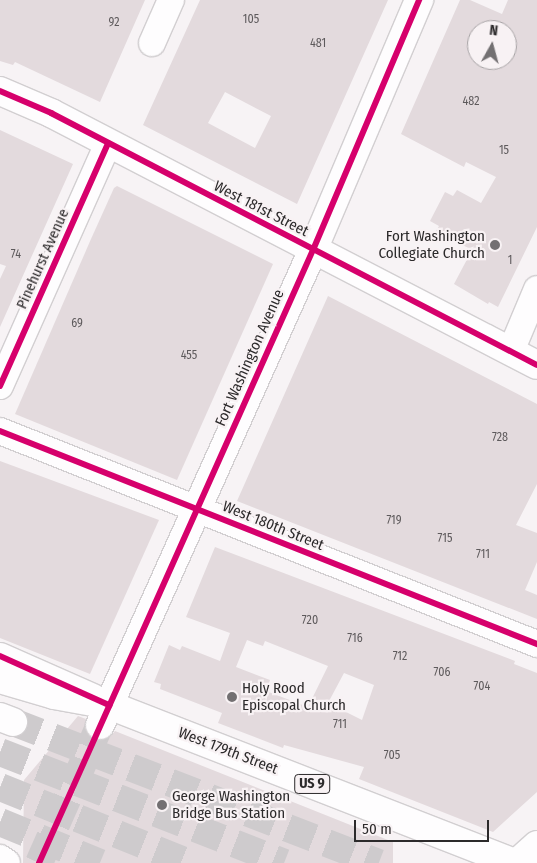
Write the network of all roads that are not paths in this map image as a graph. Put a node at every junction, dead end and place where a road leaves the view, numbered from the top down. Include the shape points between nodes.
1 (171, 0) edge
2 (419, 0) edge
3 (152, 43) dead end
4 (0, 91) edge
5 (108, 143) junction
6 (313, 250) junction
7 (537, 289) edge
8 (511, 351) junction
9 (537, 365) edge
10 (0, 386) edge
11 (0, 431) edge
12 (197, 509) junction
13 (537, 644) edge
14 (0, 656) edge
15 (0, 679) edge
16 (105, 715) junction
17 (537, 845) edge
18 (0, 859) edge
19 (6, 863) edge
20 (516, 863) edge

1 - 3 street
2 - 6 main road, Fort Washington Avenue
4 - 5 main road, West 181st Street
5 - 6 main road, West 181st Street
5 - 10 street, Pinehurst Avenue
6 - 8 main road, West 181st Street
6 - 12 main road, Fort Washington Avenue
7 - 8 street
8 - 9 main road, West 181st Street
11 - 12 street, West 180th Street
12 - 13 street, West 180th Street
12 - 16 main road, Fort Washington Avenue
14 - 16 street, West 179th Street
15 - 16 main road, US 9
16 - 20 main road, West 179th Street / US 9
17 - 20 main road, US 9
18 - 19 main road

